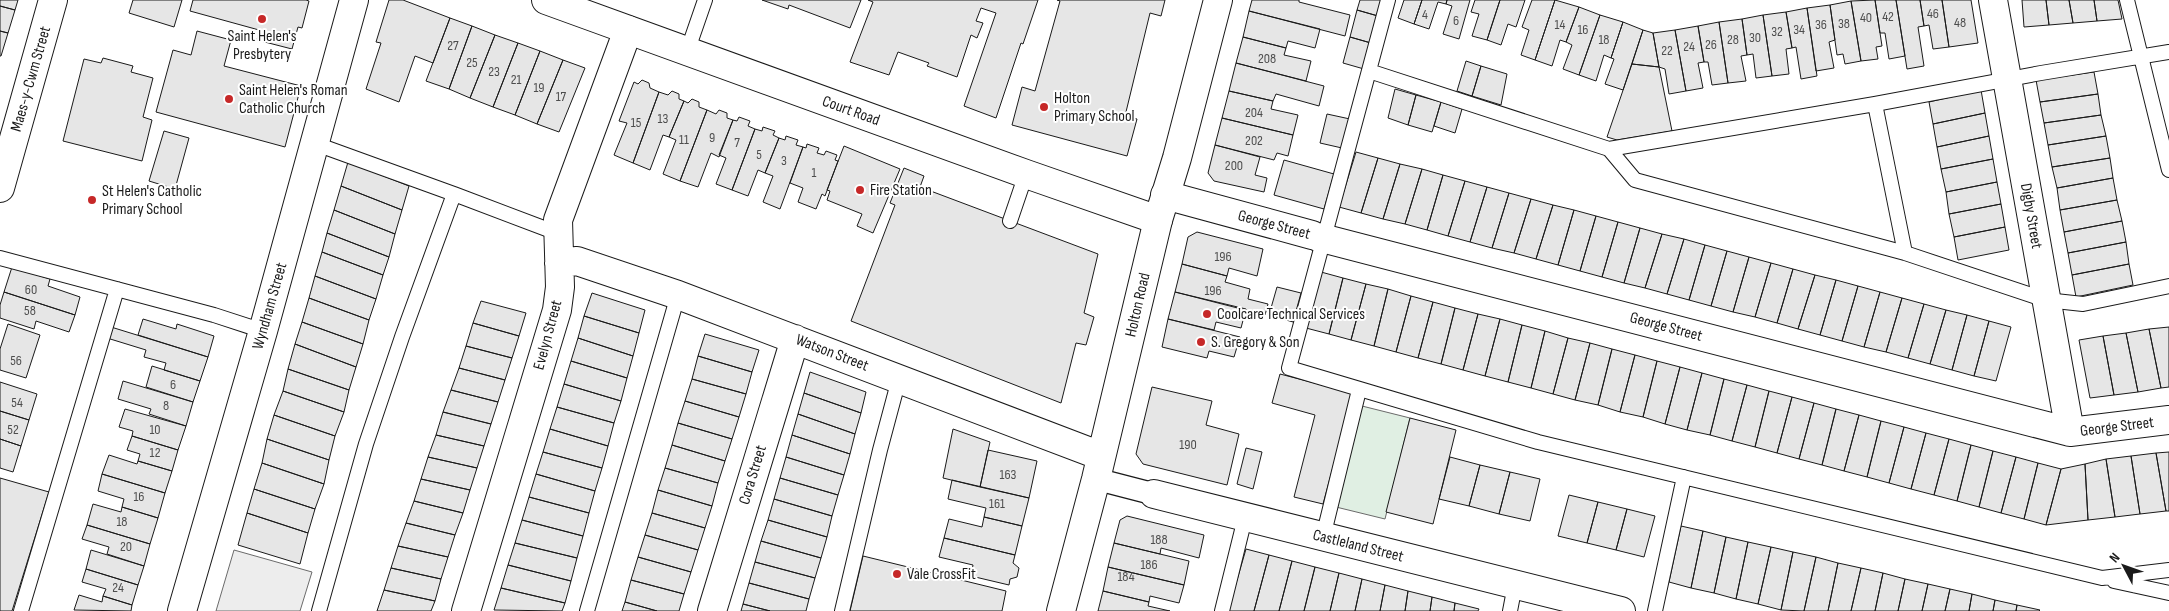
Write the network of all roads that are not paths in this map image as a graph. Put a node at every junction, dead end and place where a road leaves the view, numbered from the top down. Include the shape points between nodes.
1 (53, 0) edge
2 (354, 0) edge
3 (546, 0) edge
4 (705, 0) edge
5 (1218, 0) edge
6 (1388, 0) edge
7 (1993, 0) edge
8 (2126, 0) edge
9 (582, 6) edge
10 (628, 30) junction
11 (687, 52) junction
12 (2169, 52) edge
13 (2141, 58) junction
14 (1369, 71) junction
15 (2007, 79) junction
16 (1875, 104) junction
17 (316, 144) junction
18 (1609, 149) junction
19 (2169, 170) edge
20 (1026, 174) junction
21 (0, 188) edge
22 (454, 194) junction
23 (1162, 207) junction
24 (1010, 221) dead end
25 (557, 233) junction
26 (1318, 236) junction
27 (1905, 253) junction
28 (0, 258) edge
29 (559, 263) junction
30 (2169, 286) edge
31 (117, 289) junction
32 (678, 295) junction
33 (2046, 300) junction
34 (263, 331) junction
35 (795, 339) junction
36 (899, 379) junction
37 (1359, 390) junction
38 (2169, 420) edge
39 (2070, 432) junction
40 (1099, 468) junction
41 (1684, 477) junction
42 (1154, 494) joint
43 (1245, 518) junction
44 (1323, 537) junction
45 (2169, 570) edge
46 (2102, 578) junction
47 (2169, 593) edge
48 (1513, 598) edge
49 (22, 611) edge
50 (182, 611) edge
51 (319, 611) edge
52 (466, 611) edge
53 (587, 611) edge
54 (712, 611) edge
55 (842, 611) edge
56 (1062, 611) edge
57 (1222, 611) edge
58 (1621, 611) edge
59 (1655, 611) edge

1 - 21 street, Maes-y-Cwm Street
2 - 17 street, Wyndham Street
3 - 9 street, Court Road
4 - 11 lane
5 - 23 street, Holton Road
6 - 14 lane
7 - 15 street, Digby Street
8 - 13 lane
9 - 10 street, Court Road
10 - 11 street, Court Road
10 - 25 street, Evelyn Street via 558,220
11 - 20 street, Court Road
12 - 13 lane
13 - 15 lane
13 - 19 lane
14 - 18 lane
14 - 26 lane
15 - 16 lane
15 - 33 street, Digby Street
16 - 18 lane
16 - 27 lane
17 - 22 lane
17 - 34 street, Wyndham Street
18 - 27 lane via 1635,180
20 - 23 street, Court Road
20 - 24 lane
22 - 25 lane
22 - 51 lane via 366,444
23 - 26 street, George Street
23 - 40 street, Holton Road
25 - 29 street, Evelyn Street
26 - 37 lane via 1289,368
26 - 39 street, George Street
27 - 33 lane
28 - 31 lane
29 - 32 street, Watson Street via 577,261
29 - 52 street, Evelyn Street via 558,310
30 - 33 lane via 2083,304
31 - 34 lane
31 - 49 lane
32 - 35 street, Watson Street
32 - 53 lane
33 - 39 street, Digby Street
34 - 50 street, Wyndham Street
35 - 36 street, Watson Street
35 - 54 street, Cora Street
36 - 40 street, Watson Street
36 - 55 lane
37 - 41 lane via 1538,442
37 - 44 lane
38 - 39 street, George Street
40 - 42 street, Castleland Street
40 - 56 street, Holton Road
41 - 46 lane
41 - 59 lane
42 - 43 street, Castleland Street
43 - 44 street, Castleland Street
43 - 57 lane
44 - 48 street, Castleland Street
45 - 46 lane
46 - 47 lane
48 - 58 street, Castleland Street

